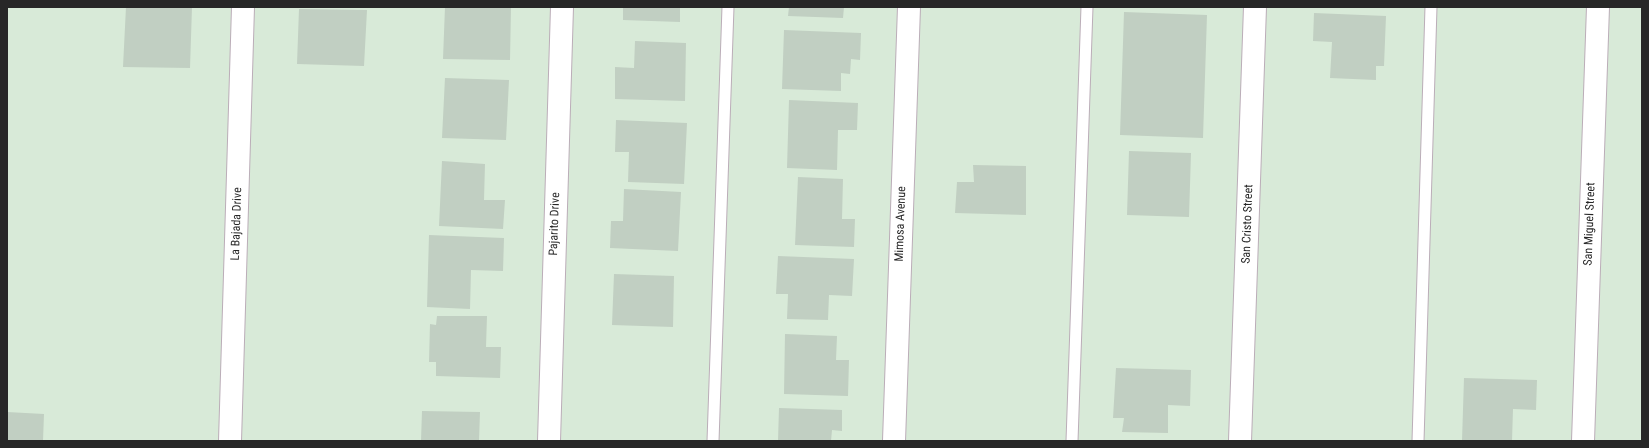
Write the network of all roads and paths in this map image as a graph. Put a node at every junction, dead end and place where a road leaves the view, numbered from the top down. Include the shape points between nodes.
1 (243, 7) edge
2 (562, 7) edge
3 (728, 7) edge
4 (909, 7) edge
5 (1088, 7) edge
6 (1256, 7) edge
7 (1431, 7) edge
8 (1598, 7) edge
9 (230, 441) edge
10 (549, 441) edge
11 (714, 441) edge
12 (894, 441) edge
13 (1072, 441) edge
14 (1240, 441) edge
15 (1418, 441) edge
16 (1583, 441) edge

1 - 9 street, La Bajada Drive
2 - 10 street, Pajarito Drive
3 - 11 lane
4 - 12 street, Mimosa Avenue
5 - 13 lane
6 - 14 street, San Cristo Street
7 - 15 lane
8 - 16 street, San Miguel Street

